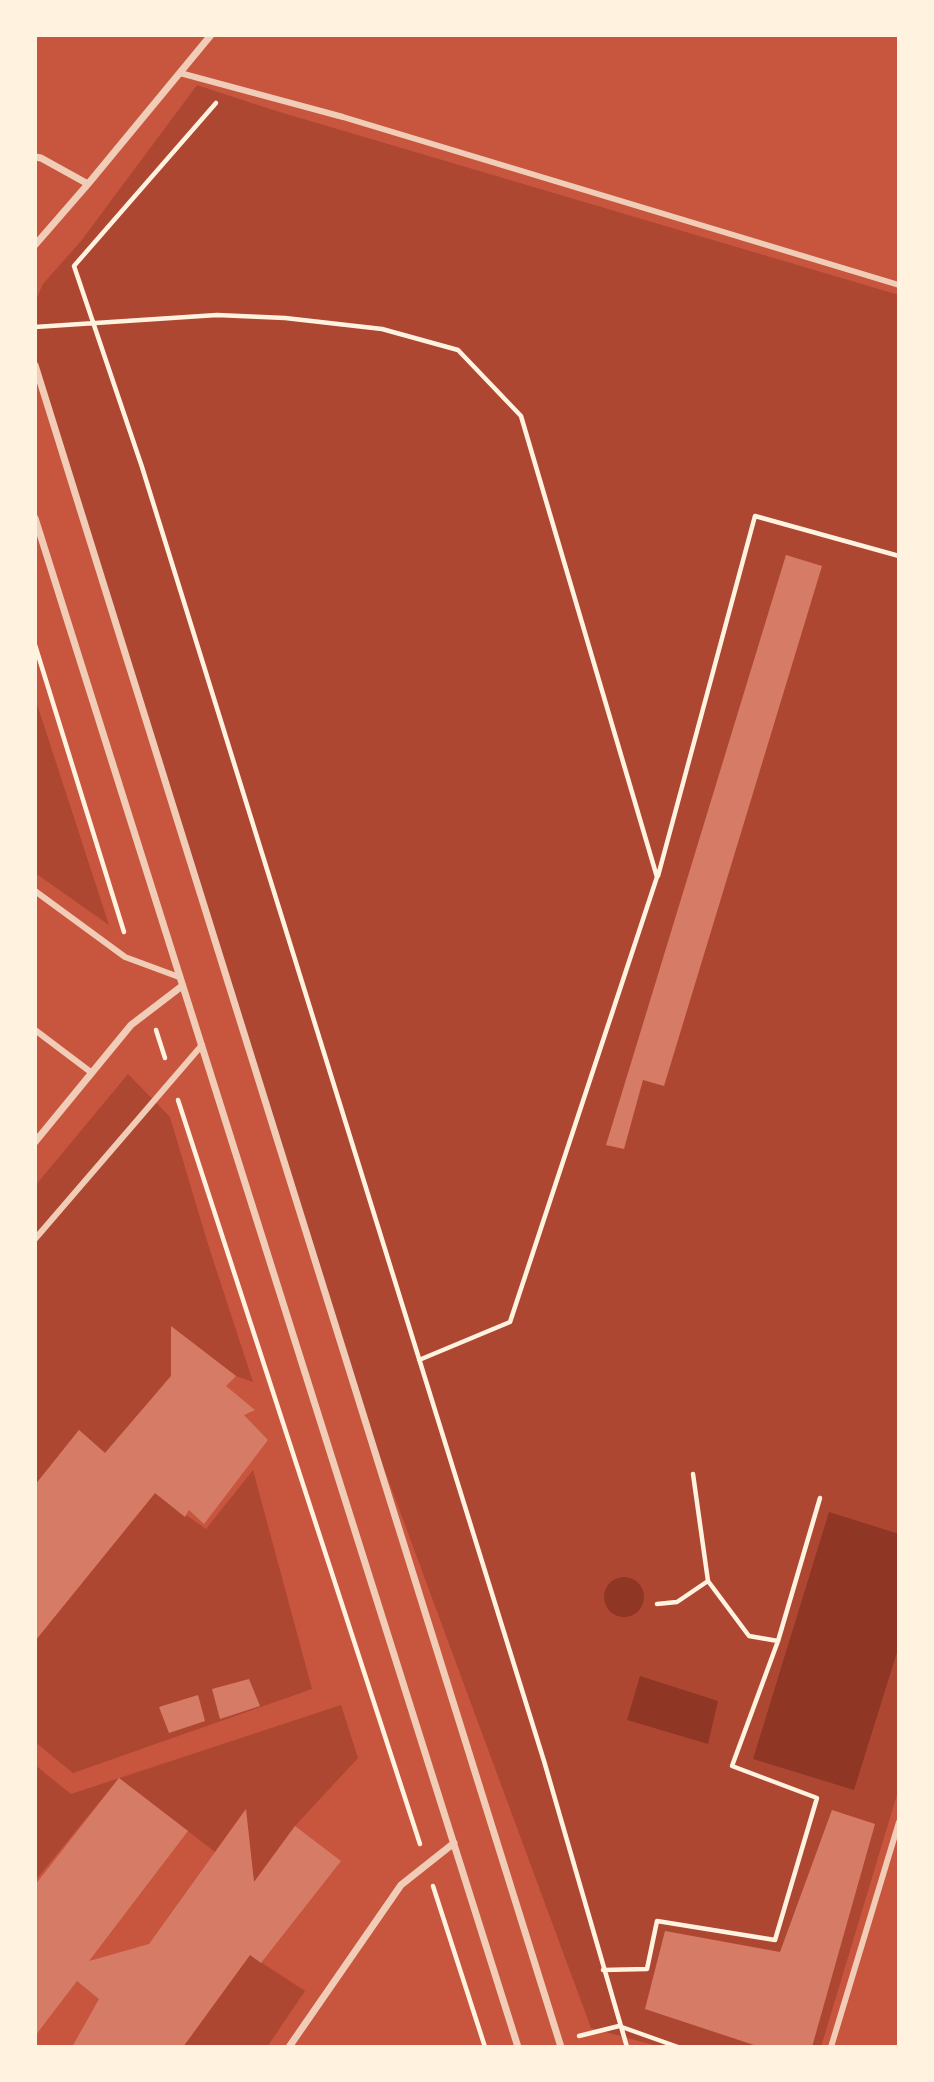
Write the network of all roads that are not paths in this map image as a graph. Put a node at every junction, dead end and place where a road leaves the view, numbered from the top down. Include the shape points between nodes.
1 (211, 35) edge
2 (180, 73) junction
3 (35, 157) edge
4 (88, 184) junction
5 (35, 244) edge
6 (899, 285) edge
7 (35, 366) edge
8 (35, 518) edge
9 (35, 891) edge
10 (179, 976) junction
11 (182, 986) junction
12 (35, 1030) edge
13 (202, 1045) junction
14 (92, 1073) junction
15 (35, 1142) edge
16 (35, 1239) edge
17 (899, 1822) edge
18 (454, 1843) junction
19 (560, 2044) edge
20 (289, 2047) edge
21 (519, 2047) edge
22 (831, 2047) edge

1 - 2 street
2 - 4 street
2 - 6 street via 370,125
3 - 4 street
4 - 5 street
7 - 19 street
8 - 10 street
9 - 10 street via 125,957
10 - 11 street
11 - 13 street
11 - 14 street via 131,1025
12 - 14 street
13 - 16 street
13 - 18 street
14 - 15 street
17 - 22 street
18 - 20 street via 401,1885
18 - 21 street

